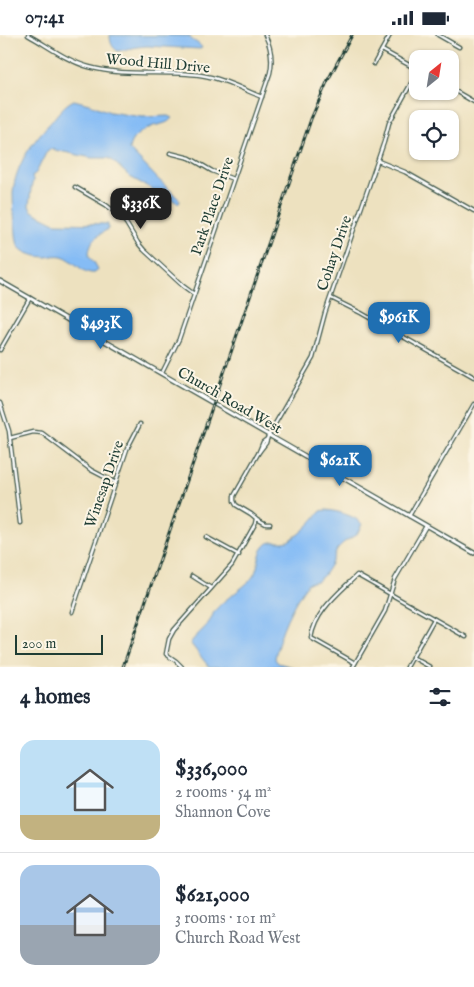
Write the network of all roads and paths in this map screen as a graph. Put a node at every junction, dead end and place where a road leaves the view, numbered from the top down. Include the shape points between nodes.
1 (28, 35) edge
2 (265, 35) edge
3 (390, 35) edge
4 (438, 35) edge
5 (459, 47) dead end
6 (382, 49) junction
7 (374, 64) dead end
8 (409, 66) edge
9 (409, 87) edge
10 (459, 93) edge
11 (262, 97) junction
12 (474, 102) edge
13 (170, 153) dead end
14 (378, 161) junction
15 (233, 179) junction
16 (75, 187) dead end
17 (474, 211) edge
18 (0, 281) edge
19 (194, 295) junction
20 (331, 297) junction
21 (30, 298) junction
22 (0, 349) edge
23 (162, 373) junction
24 (474, 377) edge
25 (0, 403) edge
26 (474, 405) edge
27 (140, 424) dead end
28 (268, 437) junction
29 (10, 438) junction
30 (116, 483) junction
31 (409, 516) junction
32 (256, 519) junction
33 (20, 523) dead end
34 (270, 524) dead end
35 (426, 526) junction
36 (206, 537) dead end
37 (474, 553) edge
38 (239, 555) junction
39 (192, 577) dead end
40 (211, 588) junction
41 (391, 594) junction
42 (72, 612) dead end
43 (434, 619) junction
44 (466, 637) dead end
45 (412, 657) junction
46 (355, 663) junction
47 (182, 667) edge
48 (352, 667) edge
49 (406, 667) edge
50 (430, 667) edge

1 - 11 street, Wood Hill Drive via 90,67 122,72 201,75
2 - 11 street, Park Place Drive via 271,55 271,70
3 - 6 street
4 - 5 street
6 - 7 street
6 - 8 street
9 - 14 street, Cohay Drive via 389,123
10 - 12 street
11 - 15 street, Park Place Drive
13 - 15 street via 190,158
14 - 17 street via 405,172
14 - 20 street, Cohay Drive
15 - 19 street, Park Place Drive
16 - 19 street via 120,215 144,250
18 - 21 street, Church Road West
19 - 23 street, Park Place Drive via 178,341
20 - 24 street
20 - 28 street, Cohay Drive via 311,361
21 - 22 street
21 - 23 street, Church Road West
23 - 28 street, Church Road West
25 - 29 street
26 - 31 street
27 - 30 street, Winesap Drive via 129,443
28 - 31 street, Church Road West
28 - 32 street, Cohay Drive via 234,499 236,505
29 - 30 street via 42,433 91,470
29 - 33 street
30 - 42 street, Winesap Drive
31 - 35 street, Church Road West
32 - 34 street
32 - 38 street
35 - 37 street, Church Road West
35 - 41 street via 395,579
36 - 38 street
38 - 40 street
39 - 40 street
40 - 47 street via 178,624 169,639 167,655
41 - 43 street
41 - 46 street via 385,611
41 - 46 street via 357,575 323,610 313,629 311,638
43 - 44 street
43 - 45 street
45 - 49 street
45 - 50 street
46 - 48 street

